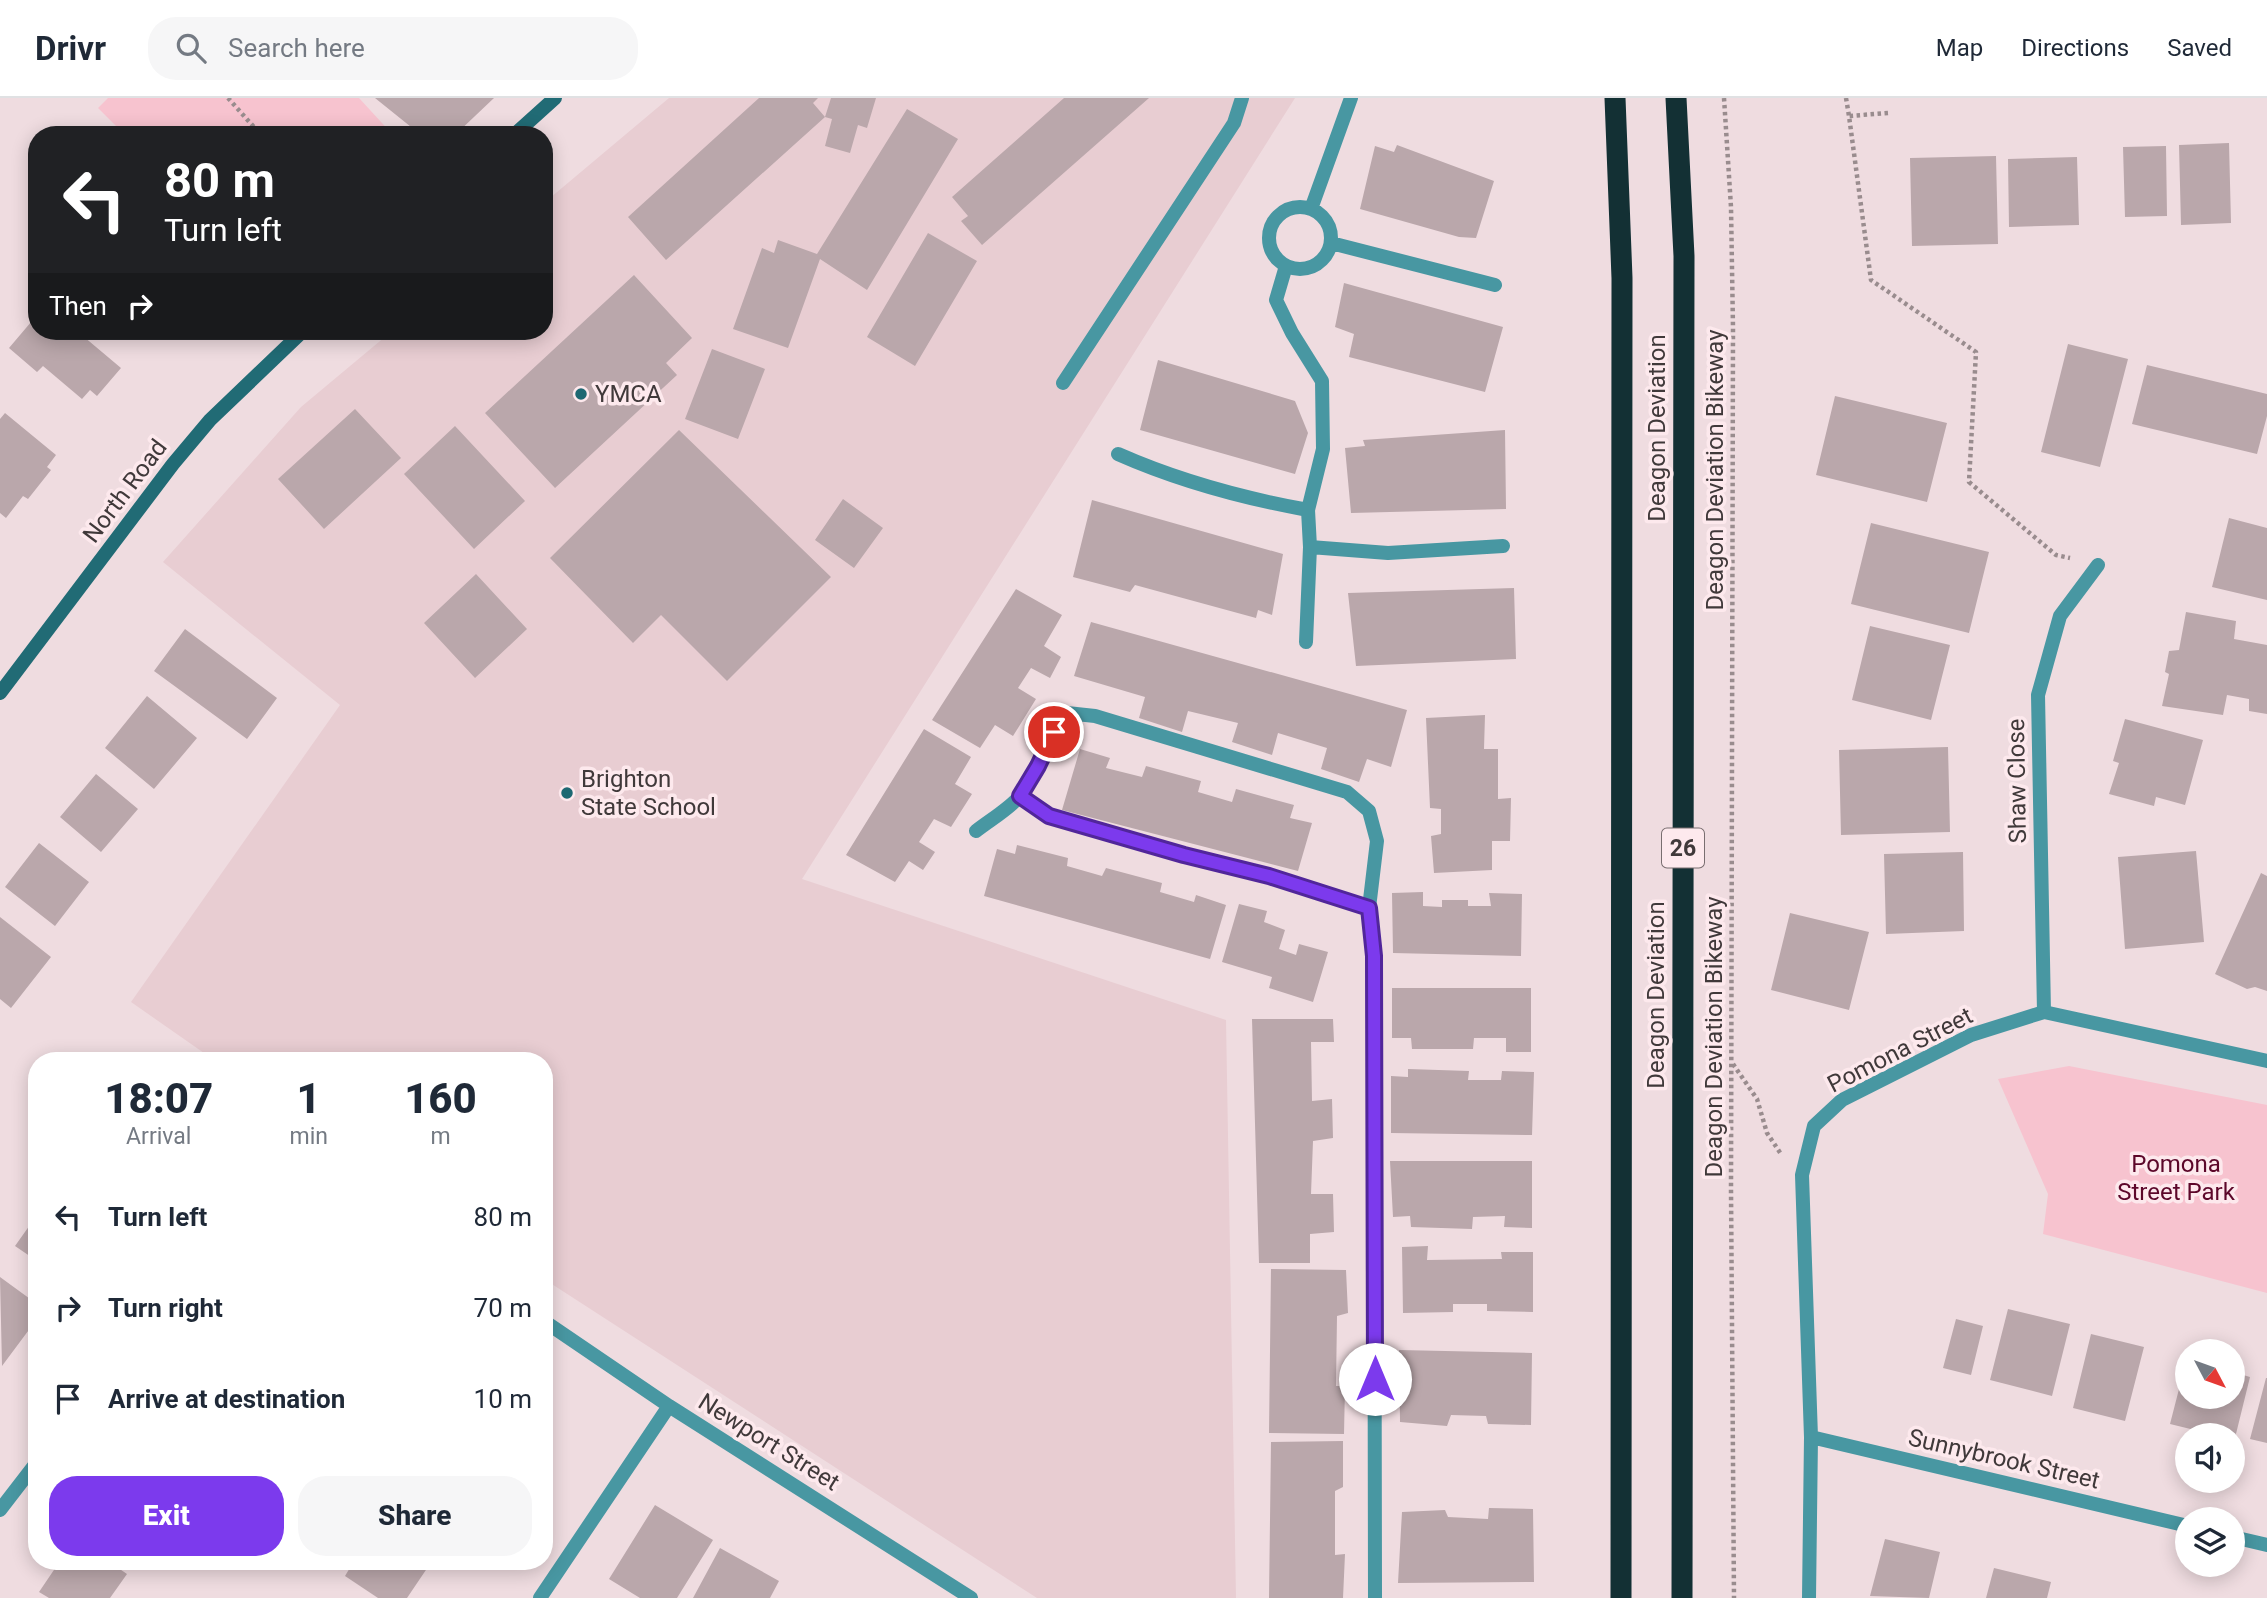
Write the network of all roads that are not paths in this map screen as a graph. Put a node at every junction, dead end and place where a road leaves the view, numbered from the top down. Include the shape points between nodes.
1 (555, 98) edge
2 (1242, 98) edge
3 (1351, 98) edge
4 (1615, 98) edge
5 (1676, 98) edge
6 (524, 126) edge
7 (1311, 209) junction
8 (1331, 243) junction
9 (1286, 266) junction
10 (1495, 285) dead end
11 (294, 340) edge
12 (1063, 383) dead end
13 (1118, 454) dead end
14 (1308, 510) junction
15 (1503, 546) dead end
16 (1310, 547) junction
17 (2098, 565) road end
18 (1306, 642) dead end
19 (0, 693) edge
20 (1020, 796) junction
21 (976, 831) dead end
22 (1369, 908) junction
23 (2044, 1012) junction
24 (2267, 1061) edge
25 (553, 1327) edge
26 (669, 1406) junction
27 (1811, 1437) junction
28 (28, 1474) edge
29 (0, 1510) edge
30 (2175, 1523) edge
31 (2245, 1539) edge
32 (2267, 1545) edge
33 (540, 1598) edge
34 (971, 1598) edge
35 (1376, 1598) edge
36 (1621, 1598) edge
37 (1682, 1598) edge
38 (1809, 1598) edge

1 - 6 street
2 - 12 street via 1234,123
3 - 7 street
4 - 36 highway, Deagon Deviation via 1622,278
5 - 37 highway, Deagon Deviation / 26 via 1684,256
7 - 8 street via 1328,223
7 - 9 street via 1293,207 1272,223 1271,250
8 - 9 street via 1311,267
8 - 10 street
9 - 14 street via 1276,300 1322,381 1323,449
11 - 19 street, North Road via 210,420 173,464
13 - 14 street via 1162,473 1254,500
14 - 16 street
15 - 16 street via 1388,553
16 - 18 street
17 - 23 street, Shaw Close via 2060,616 2038,695
20 - 21 street
20 - 22 street via 1049,816
20 - 22 street via 1067,713 1095,716 1347,792 1369,811 1377,841
22 - 35 street via 1374,956
23 - 24 street, Pomona Street
23 - 27 street, Pomona Street via 1971,1035 1842,1100 1814,1126 1802,1175
25 - 26 street, Newport Street
26 - 33 street
26 - 34 street, Newport Street
27 - 30 street, Sunnybrook Street
27 - 38 street, Pomona Street
28 - 29 street
31 - 32 street

